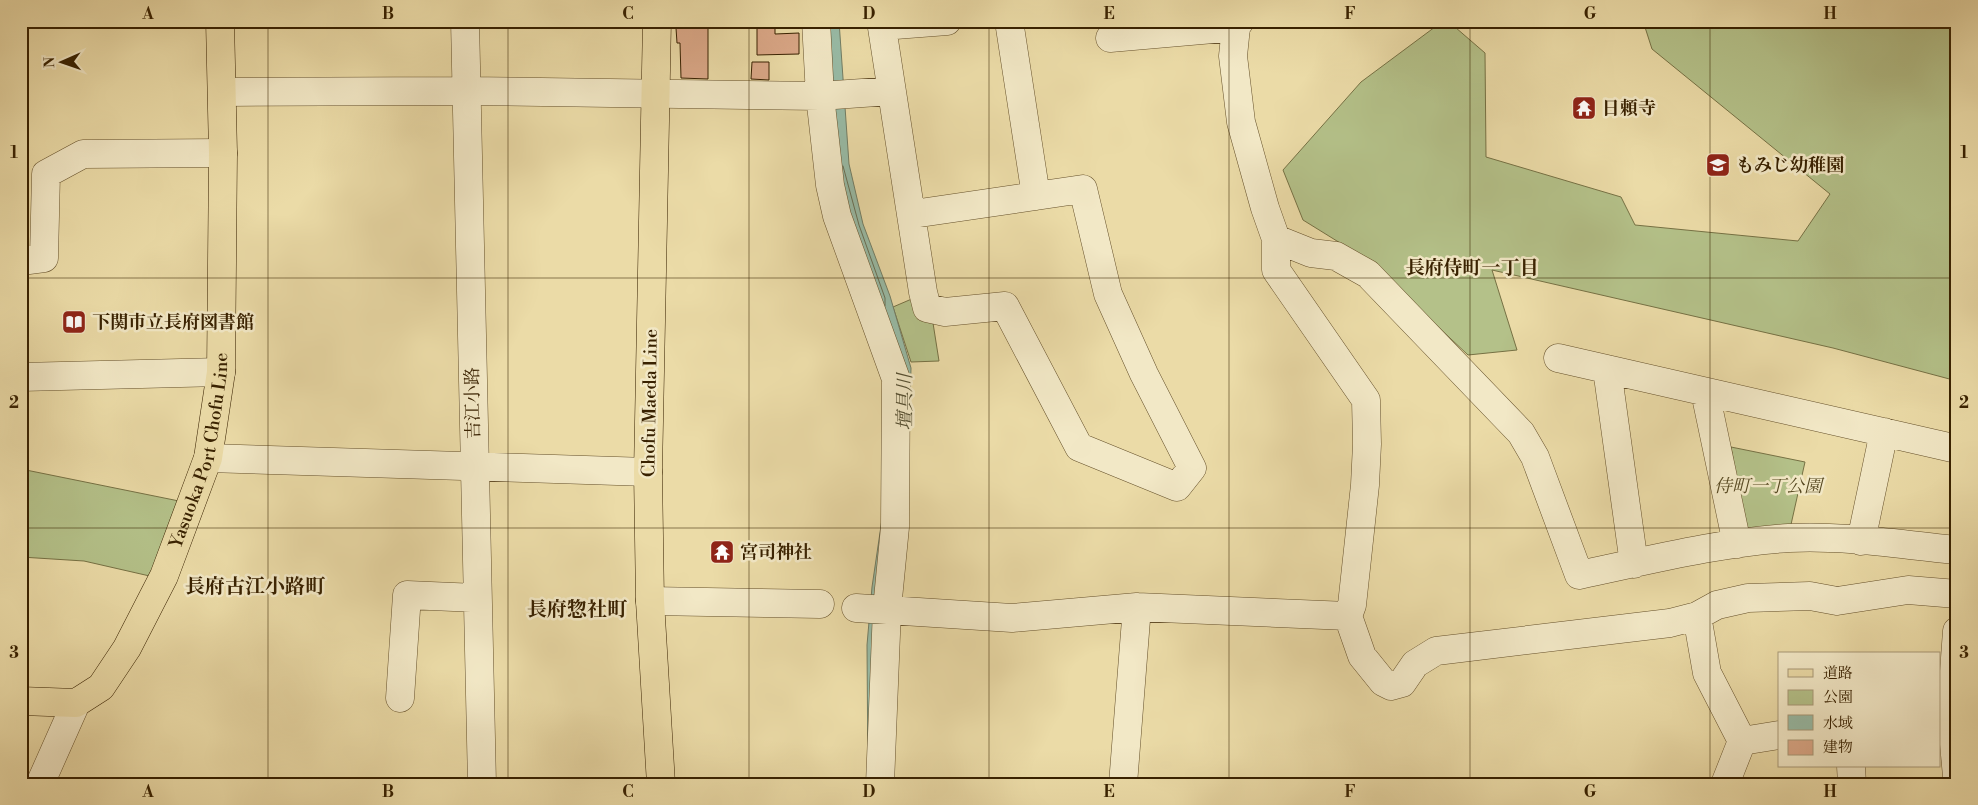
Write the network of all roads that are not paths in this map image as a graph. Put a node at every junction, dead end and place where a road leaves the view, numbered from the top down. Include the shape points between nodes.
1 (220, 21) edge
2 (465, 21) edge
3 (657, 21) edge
4 (816, 21) edge
5 (947, 21) edge
6 (1009, 21) edge
7 (882, 24) edge
8 (1238, 24) edge
9 (1110, 38) dead end
10 (466, 91) junction
11 (891, 91) junction
12 (222, 92) junction
13 (655, 92) junction
14 (831, 96) junction
15 (223, 154) junction
16 (1036, 196) junction
17 (913, 214) junction
18 (1276, 239) junction
19 (21, 261) edge
20 (1558, 358) dead end
21 (1608, 369) junction
22 (220, 372) junction
23 (21, 377) edge
24 (1705, 392) junction
25 (1884, 432) junction
26 (1957, 449) edge
27 (208, 458) junction
28 (474, 465) junction
29 (648, 472) junction
30 (1861, 541) junction
31 (1737, 544) junction
32 (1957, 550) edge
33 (1634, 564) junction
34 (1957, 594) edge
35 (478, 598) junction
36 (650, 602) junction
37 (820, 604) dead end
38 (1137, 607) junction
39 (873, 609) junction
40 (1348, 616) junction
41 (1697, 616) junction
42 (1957, 630) edge
43 (400, 698) dead end
44 (21, 701) edge
45 (76, 703) junction
46 (1945, 713) edge
47 (1778, 735) edge
48 (1742, 741) junction
49 (1851, 768) edge
50 (1957, 776) edge
51 (40, 784) edge
52 (482, 784) edge
53 (661, 784) edge
54 (880, 784) edge
55 (1124, 784) edge
56 (1725, 784) edge
57 (1852, 784) edge

1 - 12 main road, Yasuoka Port Chofu Line
2 - 10 street, 吉江小路
3 - 13 main road, Chofu Maeda Line
4 - 14 street
5 - 7 street
6 - 16 street
7 - 11 street
8 - 9 street
8 - 18 street via 1233,56 1241,122
10 - 12 street
10 - 13 street
10 - 28 street, 吉江小路
11 - 14 street
11 - 17 street
12 - 15 main road, Yasuoka Port Chofu Line
13 - 14 street
13 - 29 main road, Chofu Maeda Line
14 - 39 street via 830,185 837,216 896,379 894,516
15 - 19 street via 84,154 46,174 44,258
15 - 22 main road, Yasuoka Port Chofu Line
16 - 17 street
16 - 17 street via 1083,189 1108,294 1192,468 1177,488 1079,447 1005,306 945,312 928,308
18 - 33 street via 1311,253 1336,256 1368,274 1521,433 1535,457 1579,575
18 - 40 street via 1276,270 1366,400 1366,485
20 - 21 street
21 - 24 street
21 - 33 street
22 - 23 street
22 - 27 main road, Yasuoka Port Chofu Line
24 - 25 street
24 - 31 street
25 - 26 street
25 - 30 street
27 - 28 street
27 - 45 main road, Yasuoka Port Chofu Line via 164,576 126,648 101,687
28 - 29 street
28 - 35 street, 吉江小路
29 - 36 main road, Chofu Maeda Line
30 - 31 street via 1790,538
30 - 32 street
31 - 33 street
34 - 41 street via 1908,590 1837,601 1810,596 1748,598 1717,605
35 - 43 street via 407,595
35 - 52 street, 吉江小路
36 - 37 street
36 - 53 main road, Chofu Maeda Line
38 - 39 street via 1012,618
38 - 40 street
38 - 55 street
39 - 54 street
40 - 41 street via 1362,656 1383,682 1391,686 1402,683 1415,664 1436,651 1660,624
41 - 48 street via 1707,673
42 - 46 street
44 - 45 main road
45 - 51 street
46 - 50 street
47 - 48 street
48 - 56 street
49 - 57 street

